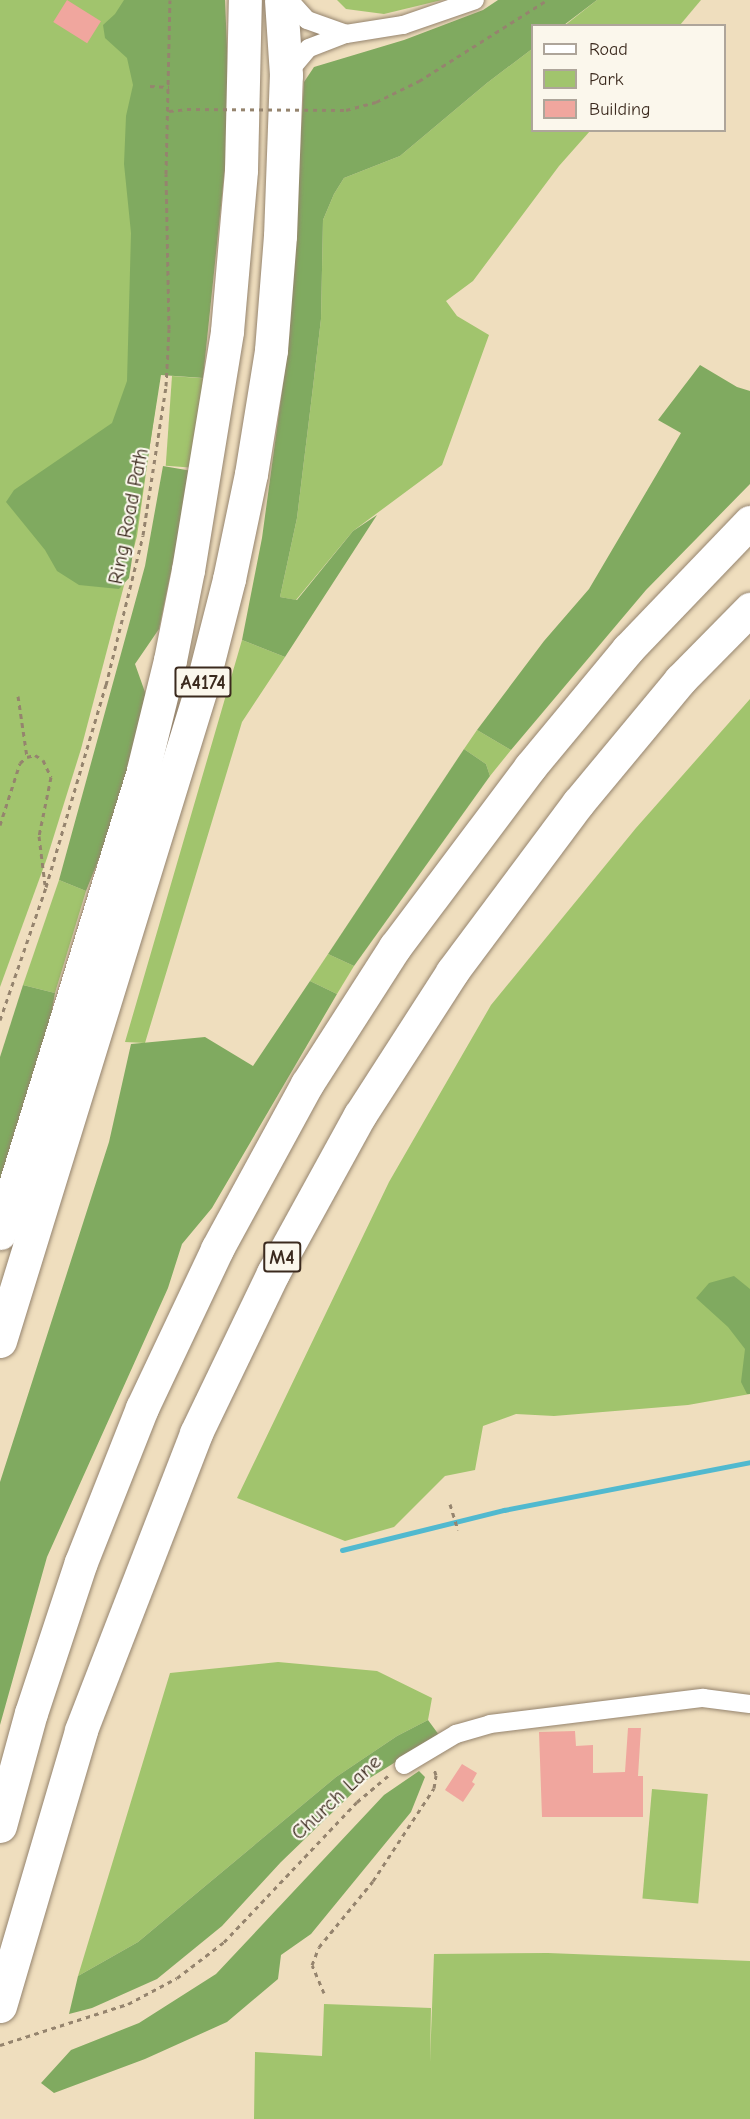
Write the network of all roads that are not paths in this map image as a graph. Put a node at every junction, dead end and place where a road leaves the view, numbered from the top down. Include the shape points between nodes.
1 (245, 0) edge
2 (281, 0) edge
3 (289, 0) edge
4 (475, 0) edge
5 (346, 34) junction
6 (286, 75) junction
7 (750, 522) edge
8 (750, 609) edge
9 (0, 1233) edge
10 (0, 1341) edge
11 (750, 1704) edge
12 (404, 1765) road end
13 (0, 1826) edge
14 (0, 2007) edge

1 - 9 highway, A4174 via 241,170 226,331 189,570 143,771
2 - 6 highway, A4174
3 - 5 street via 307,20
4 - 5 street via 403,25
5 - 6 street via 309,48
6 - 10 highway, A4174 via 271,350 229,579 201,689
7 - 13 highway via 628,650 530,768 395,947 308,1084 217,1250 142,1408 81,1562 31,1713
8 - 14 highway, M4 via 680,680 586,795 452,972 360,1115 273,1273 196,1433 81,1730
11 - 12 street, Church Lane via 703,1698 490,1724 456,1734

